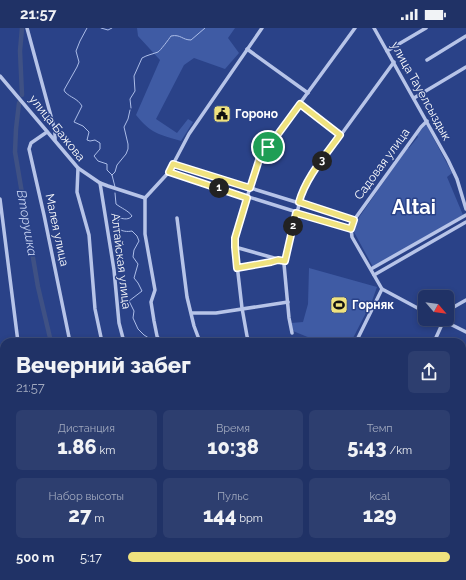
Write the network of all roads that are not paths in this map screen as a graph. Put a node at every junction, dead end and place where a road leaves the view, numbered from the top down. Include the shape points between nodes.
1 (27, 28) edge
2 (262, 28) edge
3 (355, 28) edge
4 (374, 28) edge
5 (426, 28) edge
6 (466, 36) edge
7 (247, 49) junction
8 (387, 51) junction
9 (427, 60) dead end
10 (394, 62) junction
11 (466, 67) edge
12 (0, 76) edge
13 (308, 93) junction
14 (414, 98) junction
15 (300, 104) junction
16 (427, 122) junction
17 (47, 132) junction
18 (340, 135) junction
19 (56, 141) junction
20 (173, 164) junction
21 (78, 168) junction
22 (169, 172) junction
23 (100, 183) junction
24 (250, 188) junction
25 (145, 198) junction
26 (247, 198) junction
27 (0, 199) edge
28 (299, 202) junction
29 (466, 209) edge
30 (296, 213) junction
31 (466, 215) edge
32 (177, 218) dead end
33 (354, 220) junction
34 (466, 222) edge
35 (351, 229) junction
36 (235, 247) junction
37 (278, 260) junction
38 (285, 261) junction
39 (237, 268) junction
40 (371, 269) junction
41 (374, 274) junction
42 (382, 289) junction
43 (466, 300) edge
44 (288, 302) junction
45 (454, 307) edge
46 (242, 308) junction
47 (418, 308) edge
48 (192, 314) junction
49 (440, 326) edge
50 (454, 326) edge
51 (466, 332) edge
52 (292, 333) dead end
53 (17, 338) edge
54 (69, 338) edge
55 (101, 338) edge
56 (123, 338) edge
57 (158, 338) edge
58 (198, 338) edge
59 (247, 338) edge
60 (358, 338) edge
61 (435, 338) edge

1 - 19 street
2 - 7 street
3 - 13 street
4 - 8 street, улица Тауелсыздык
5 - 8 street
6 - 9 street
7 - 13 street
7 - 20 street via 189,134
8 - 10 street, улица Тауелсыздык
10 - 14 street, улица Тауелсыздык
10 - 18 street
11 - 14 street
12 - 17 street, улица Бажова
13 - 15 street
14 - 16 street, улица Тауелсыздык
15 - 18 street
15 - 24 street via 259,160
16 - 29 street, улица Тауелсыздык via 457,179
16 - 33 street, Садовая улица
17 - 19 street, улица Бажова
17 - 54 street, Малея улица via 31,143 29,149
18 - 28 street via 311,176
19 - 21 street, улица Бажова
20 - 22 street
20 - 24 street
21 - 23 street
21 - 55 street, улица Бажова via 77,192 89,235 95,309
22 - 25 street
22 - 26 street
23 - 25 street
23 - 56 street, Алтайская улица via 114,270 118,323
24 - 26 street
24 - 28 street
25 - 57 street via 145,234 154,290 151,302
26 - 30 street
26 - 36 street via 235,238
27 - 53 street
28 - 30 street
28 - 33 street
30 - 35 street
30 - 38 street
31 - 40 street
32 - 48 street via 187,297
33 - 35 street, Садовая улица
34 - 41 street
35 - 40 street via 352,237
36 - 37 street
36 - 39 street
37 - 38 street
37 - 39 street
38 - 44 street
39 - 46 street
40 - 41 street
41 - 42 street
42 - 47 street
42 - 60 street
43 - 45 street
44 - 46 street
44 - 52 street
46 - 48 street
46 - 59 street
48 - 58 street
49 - 61 street
50 - 51 street

